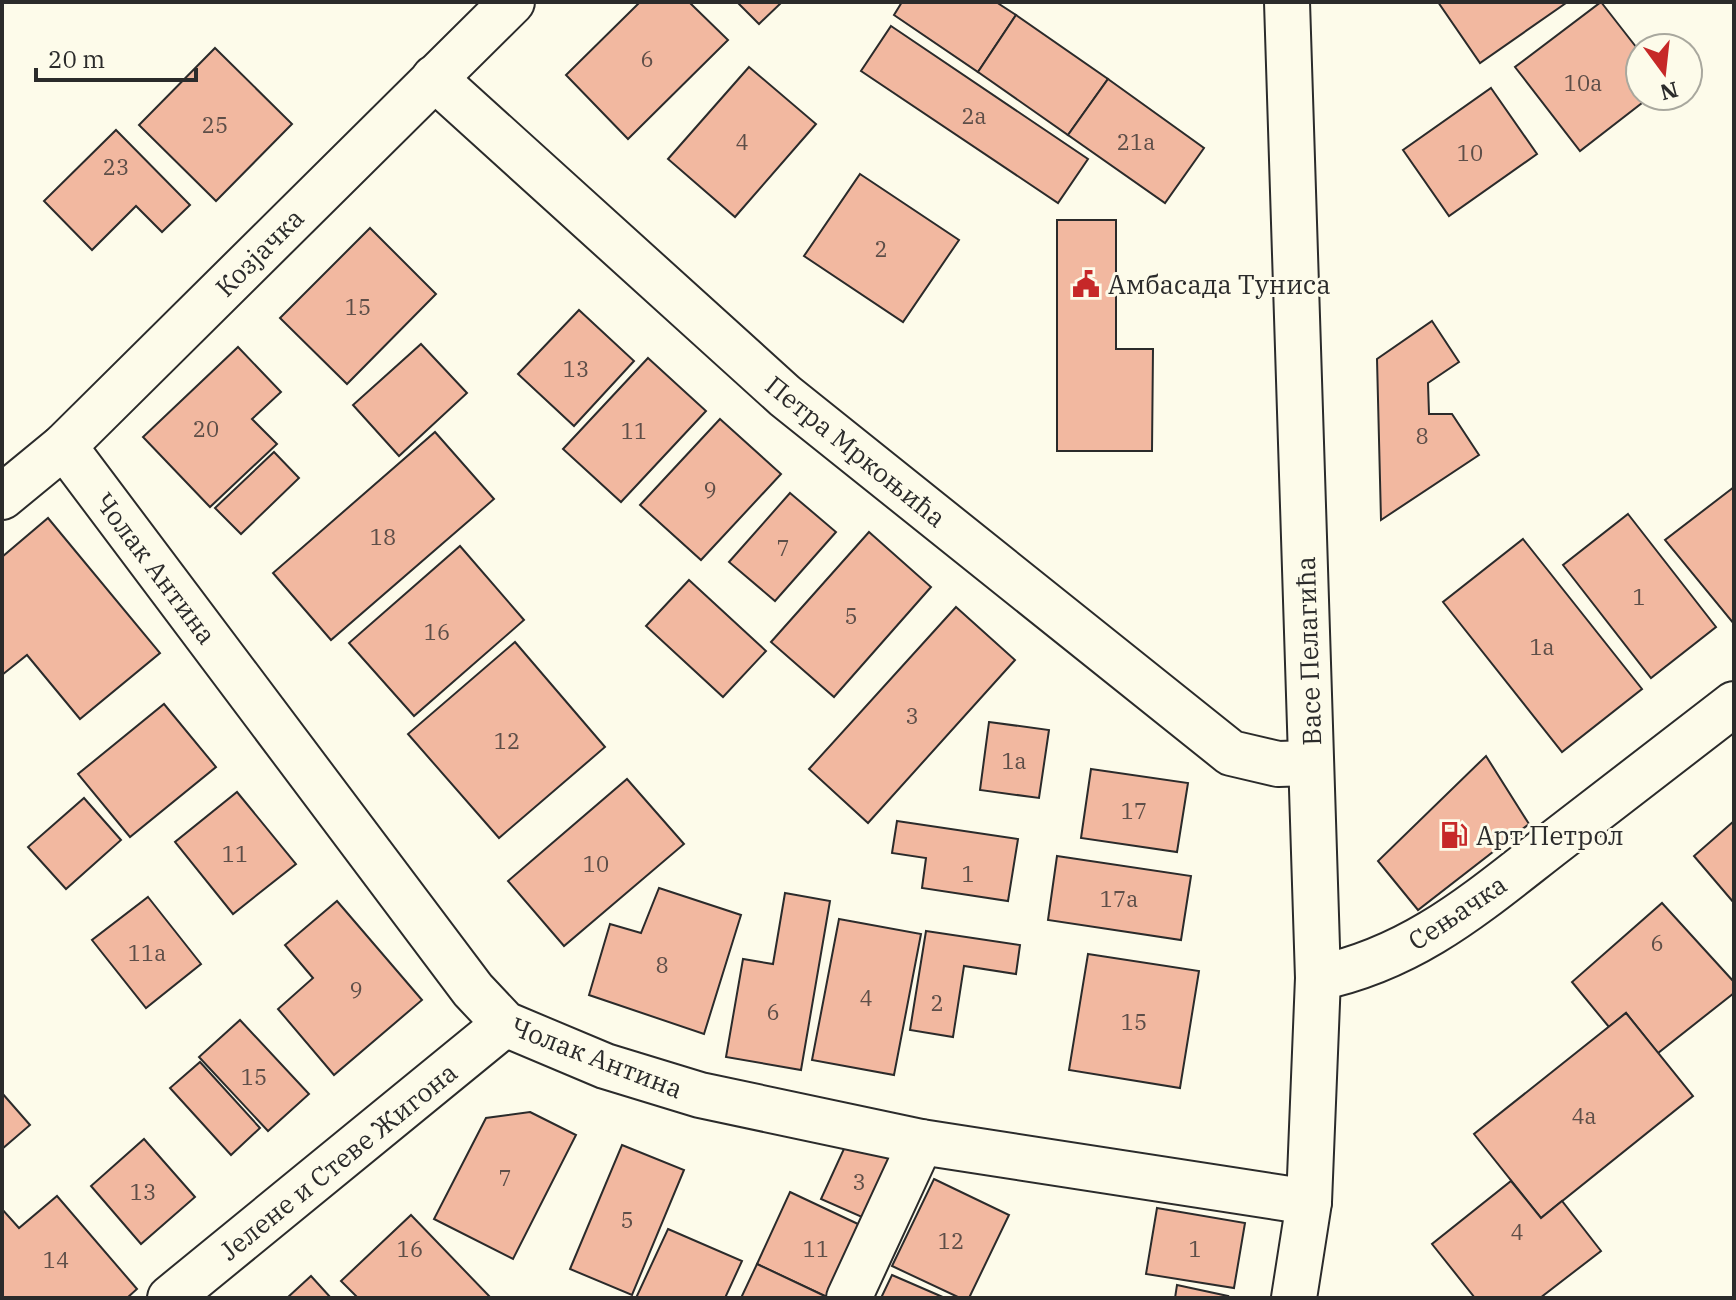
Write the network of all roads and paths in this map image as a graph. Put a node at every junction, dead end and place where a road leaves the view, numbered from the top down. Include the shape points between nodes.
1 (512, 2) edge
2 (1287, 2) edge
3 (434, 78) junction
4 (64, 446) junction
5 (2, 497) edge
6 (1734, 704) edge
7 (1311, 763) junction
8 (1318, 978) junction
9 (505, 1024) junction
10 (921, 1142) junction
11 (1309, 1202) junction
12 (170, 1298) edge
13 (849, 1298) edge
14 (1294, 1298) edge

1 - 3 street, Козјачка
2 - 7 street, Васе Пелагића
3 - 4 street, Козјачка
3 - 7 street, Петра Мркоњића via 785,396 1231,753 1278,764
4 - 5 street, Козјачка
4 - 9 street, Чолак Антина via 473,990
6 - 8 street, Сењачка via 1447,925 1392,955
7 - 8 street, Васе Пелагића
8 - 11 street, Васе Пелагића
9 - 10 street, Чолак Антина via 605,1066 700,1095
9 - 12 street, Јелене и Стеве Жигона
10 - 11 street, Чолак Антина
10 - 13 street
11 - 14 street, Васе Пелагића

